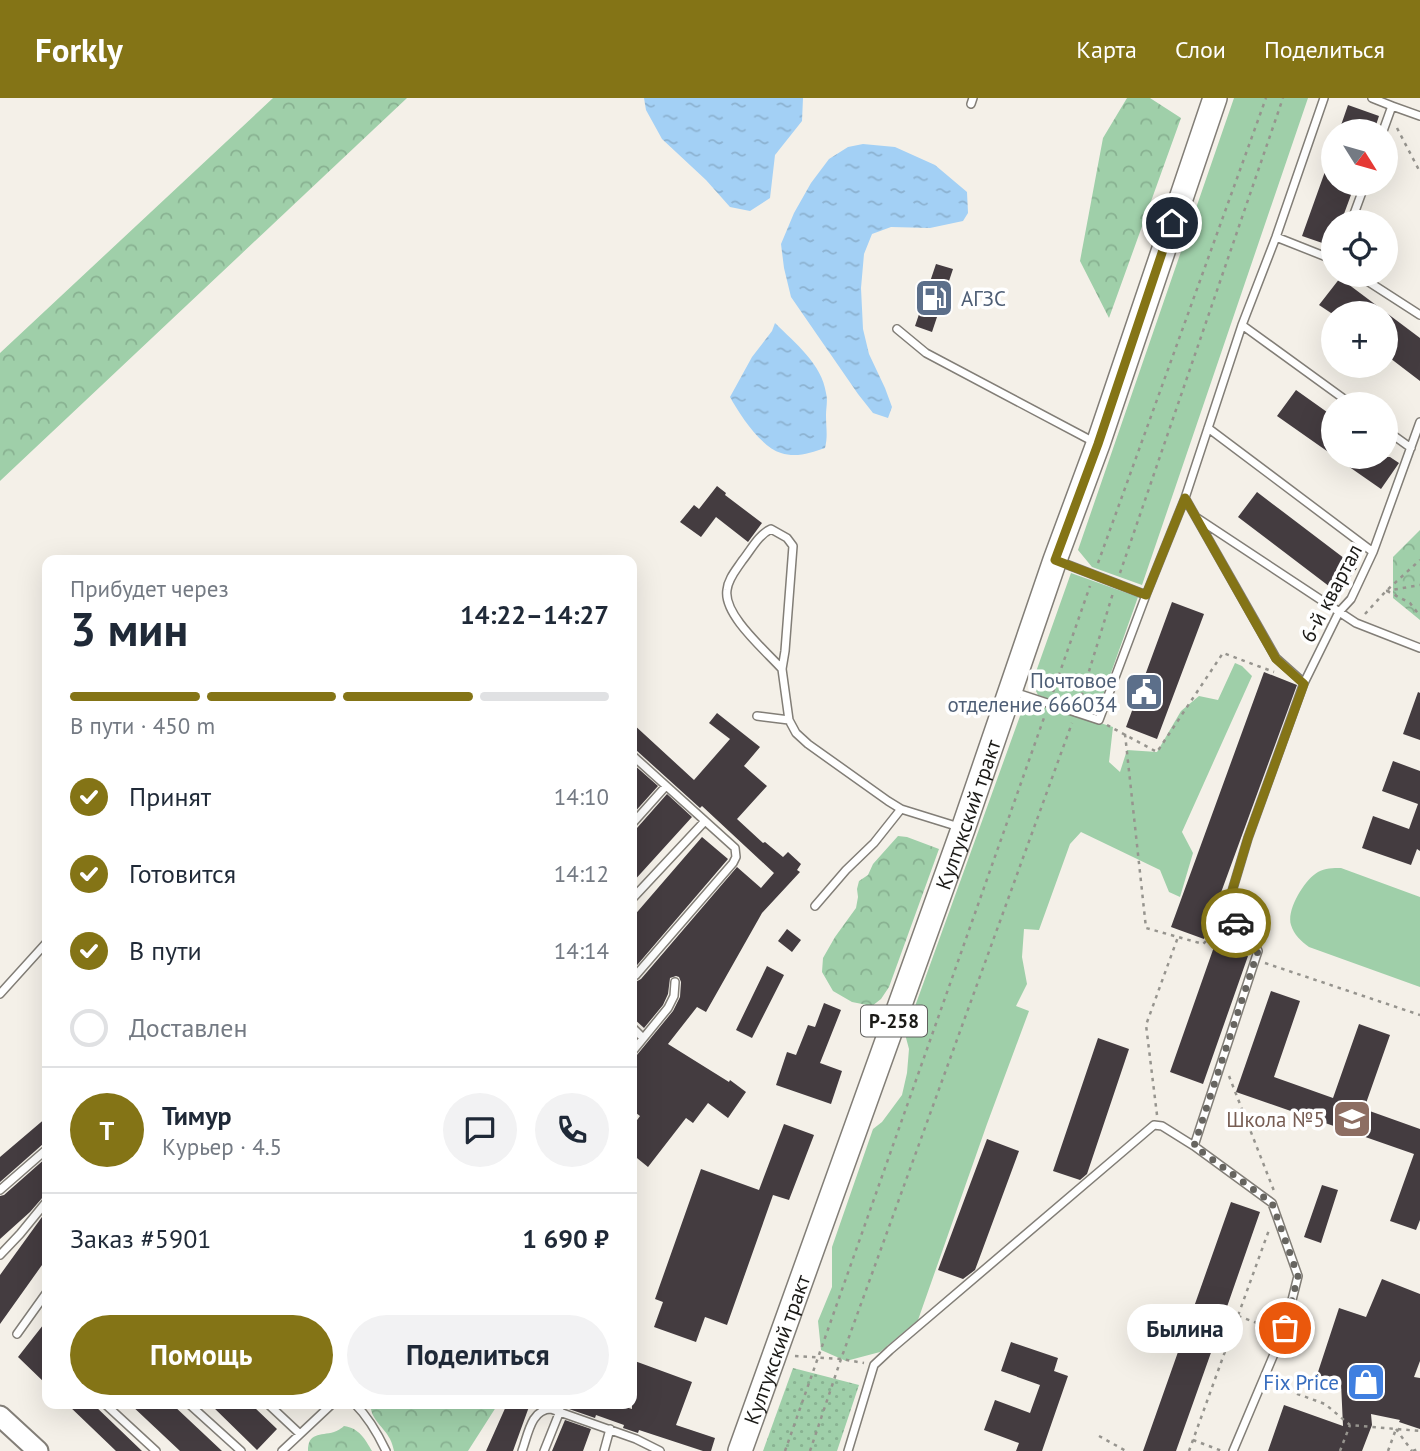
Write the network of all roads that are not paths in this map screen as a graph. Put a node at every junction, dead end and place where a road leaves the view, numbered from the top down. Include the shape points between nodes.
1 (1215, 98) edge
2 (1324, 98) edge
3 (1372, 98) edge
4 (1390, 110) junction
5 (1420, 116) edge
6 (1387, 119) edge
7 (1276, 237) junction
8 (1321, 255) edge
9 (1377, 287) edge
10 (1420, 315) edge
11 (1242, 326) junction
12 (897, 329) dead end
13 (1333, 392) edge
14 (1420, 422) edge
15 (1208, 428) junction
16 (1398, 439) edge
17 (1098, 444) junction
18 (1411, 448) junction
19 (1185, 498) junction
20 (1197, 518) junction
21 (1373, 552) junction
22 (1055, 560) junction
23 (1146, 595) junction
24 (1339, 612) junction
25 (1420, 648) edge
26 (782, 669) junction
27 (1304, 684) junction
28 (1011, 691) junction
29 (757, 716) dead end
30 (789, 720) junction
31 (637, 760) edge
32 (666, 786) junction
33 (901, 809) junction
34 (637, 818) edge
35 (705, 821) junction
36 (963, 829) junction
37 (637, 894) edge
38 (815, 905) dead end
39 (42, 948) edge
40 (637, 974) edge
41 (675, 982) dead end
42 (0, 994) edge
43 (637, 1032) edge
44 (643, 1038) junction
45 (637, 1046) edge
46 (1194, 1146) junction
47 (42, 1153) edge
48 (0, 1190) edge
49 (42, 1207) edge
50 (0, 1255) edge
51 (42, 1299) edge
52 (17, 1334) dead end
53 (110, 1409) edge
54 (195, 1409) edge
55 (273, 1409) edge
56 (327, 1409) edge
57 (359, 1409) edge
58 (560, 1411) junction
59 (0, 1416) edge
60 (610, 1429) junction
61 (300, 1434) junction
62 (38, 1451) edge
63 (156, 1451) edge
64 (241, 1451) edge
65 (282, 1451) edge
66 (386, 1451) edge
67 (522, 1451) edge
68 (544, 1451) edge
69 (604, 1451) edge
70 (660, 1451) edge
71 (740, 1451) edge
72 (848, 1451) edge
73 (1233, 1451) edge

1 - 17 main road, Култукский тракт / Р-258
2 - 7 lane
3 - 4 lane
4 - 5 lane
4 - 6 lane
7 - 8 lane
7 - 11 lane
9 - 10 lane
11 - 13 lane
11 - 15 lane
12 - 17 lane via 926,354
14 - 18 lane, 6-й квартал
15 - 19 lane
15 - 21 lane
16 - 18 lane
17 - 22 main road, Култукский тракт / Р-258
18 - 21 lane, 6-й квартал
19 - 20 lane
19 - 23 lane
20 - 24 lane
20 - 27 lane via 1276,659
21 - 24 lane, 6-й квартал via 1351,599
22 - 23 lane
22 - 28 main road, Култукский тракт / Р-258
23 - 28 lane via 1099,720
24 - 25 lane
24 - 27 lane, 6-й квартал
26 - 26 lane via 793,546 771,529 731,577 726,596 745,629
26 - 30 lane
27 - 46 lane, 6-й квартал via 1227,908 1258,951
28 - 36 main road, Култукский тракт / Р-258
29 - 30 lane
30 - 33 lane via 808,744
31 - 32 lane
32 - 34 lane
32 - 35 lane
33 - 36 lane
33 - 38 lane
35 - 37 lane
35 - 40 lane via 735,848 736,857
36 - 71 main road, Култукский тракт / Р-258
39 - 42 lane
41 - 44 lane via 672,1002
43 - 44 lane
44 - 45 lane
46 - 72 lane via 1154,1125 874,1365
46 - 73 lane via 1272,1203 1298,1276 1283,1333
47 - 48 lane
49 - 50 lane
51 - 52 lane
53 - 63 lane
54 - 64 lane
55 - 61 lane
56 - 61 lane
57 - 66 lane
58 - 60 lane
58 - 67 lane via 545,1409 535,1416
58 - 68 lane
59 - 62 street
60 - 69 lane
60 - 70 lane
61 - 65 lane

